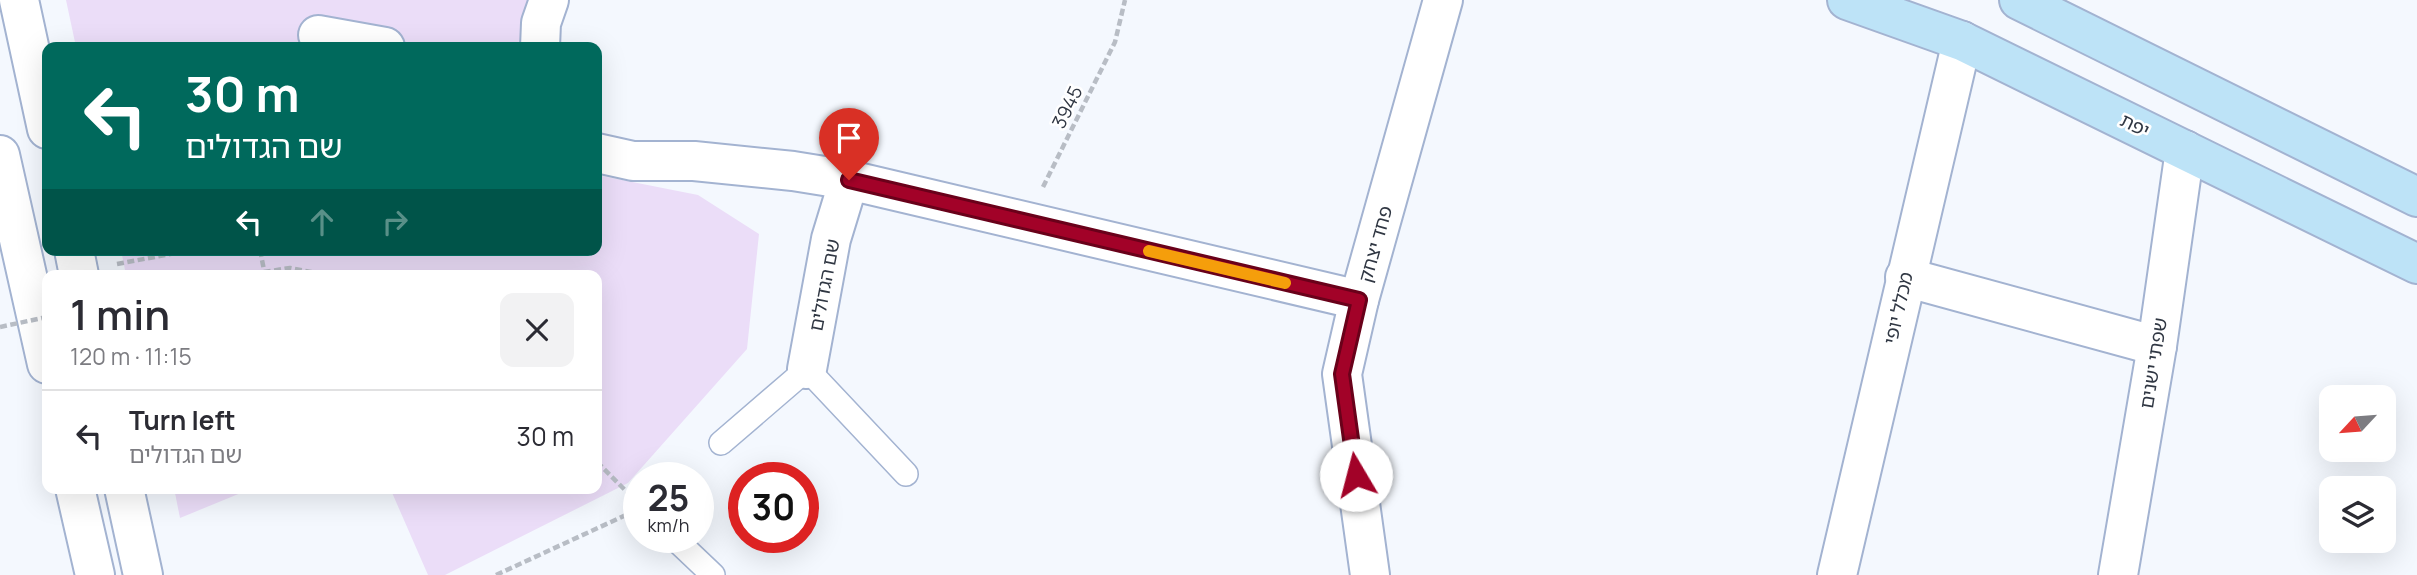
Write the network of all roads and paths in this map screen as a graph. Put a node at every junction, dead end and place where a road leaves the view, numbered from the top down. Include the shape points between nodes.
1 (19, 0) edge
2 (549, 0) edge
3 (1125, 0) edge
4 (1443, 0) edge
5 (1847, 0) edge
6 (2019, 0) edge
7 (318, 35) dead end
8 (1962, 41) junction
9 (357, 42) edge
10 (540, 42) edge
11 (42, 106) edge
12 (2185, 150) junction
13 (602, 154) edge
14 (0, 155) edge
15 (849, 180) junction
16 (2417, 197) edge
17 (1026, 222) junction
18 (146, 256) edge
19 (261, 256) edge
20 (2417, 264) edge
21 (77, 265) edge
22 (264, 270) joint
23 (301, 270) edge
24 (1905, 277) junction
25 (1359, 300) junction
26 (42, 318) edge
27 (0, 327) edge
28 (42, 342) edge
29 (2157, 346) junction
30 (807, 369) junction
31 (721, 443) dead end
32 (602, 467) edge
33 (906, 474) dead end
34 (623, 488) edge
35 (76, 494) edge
36 (125, 494) edge
37 (623, 516) edge
38 (690, 553) edge
39 (95, 575) edge
40 (143, 575) edge
41 (496, 575) edge
42 (713, 575) edge
43 (1370, 575) edge
44 (1837, 575) edge
45 (2118, 575) edge

1 - 11 street
2 - 10 street
3 - 17 path, 3945 via 1115,41
4 - 25 street, פחד יצחק
5 - 8 street, יפת
6 - 16 street
7 - 9 street
8 - 12 street, יפת
8 - 24 street, מכלל יופי
12 - 20 street, יפת
12 - 29 street, שפתי ישנים
13 - 15 street via 633,161 694,161
14 - 28 street
15 - 17 street
15 - 30 street, שם הגדולים via 831,239
17 - 25 street
18 - 21 path
19 - 22 path
22 - 23 path
24 - 29 street
24 - 44 street, מכלל יופי
25 - 43 street, פחד יצחק via 1342,374
26 - 27 path, bridge
29 - 45 street, שפתי ישנים
30 - 31 lane
30 - 33 lane
32 - 34 path
35 - 39 street
36 - 40 street
37 - 41 path
38 - 42 lane

